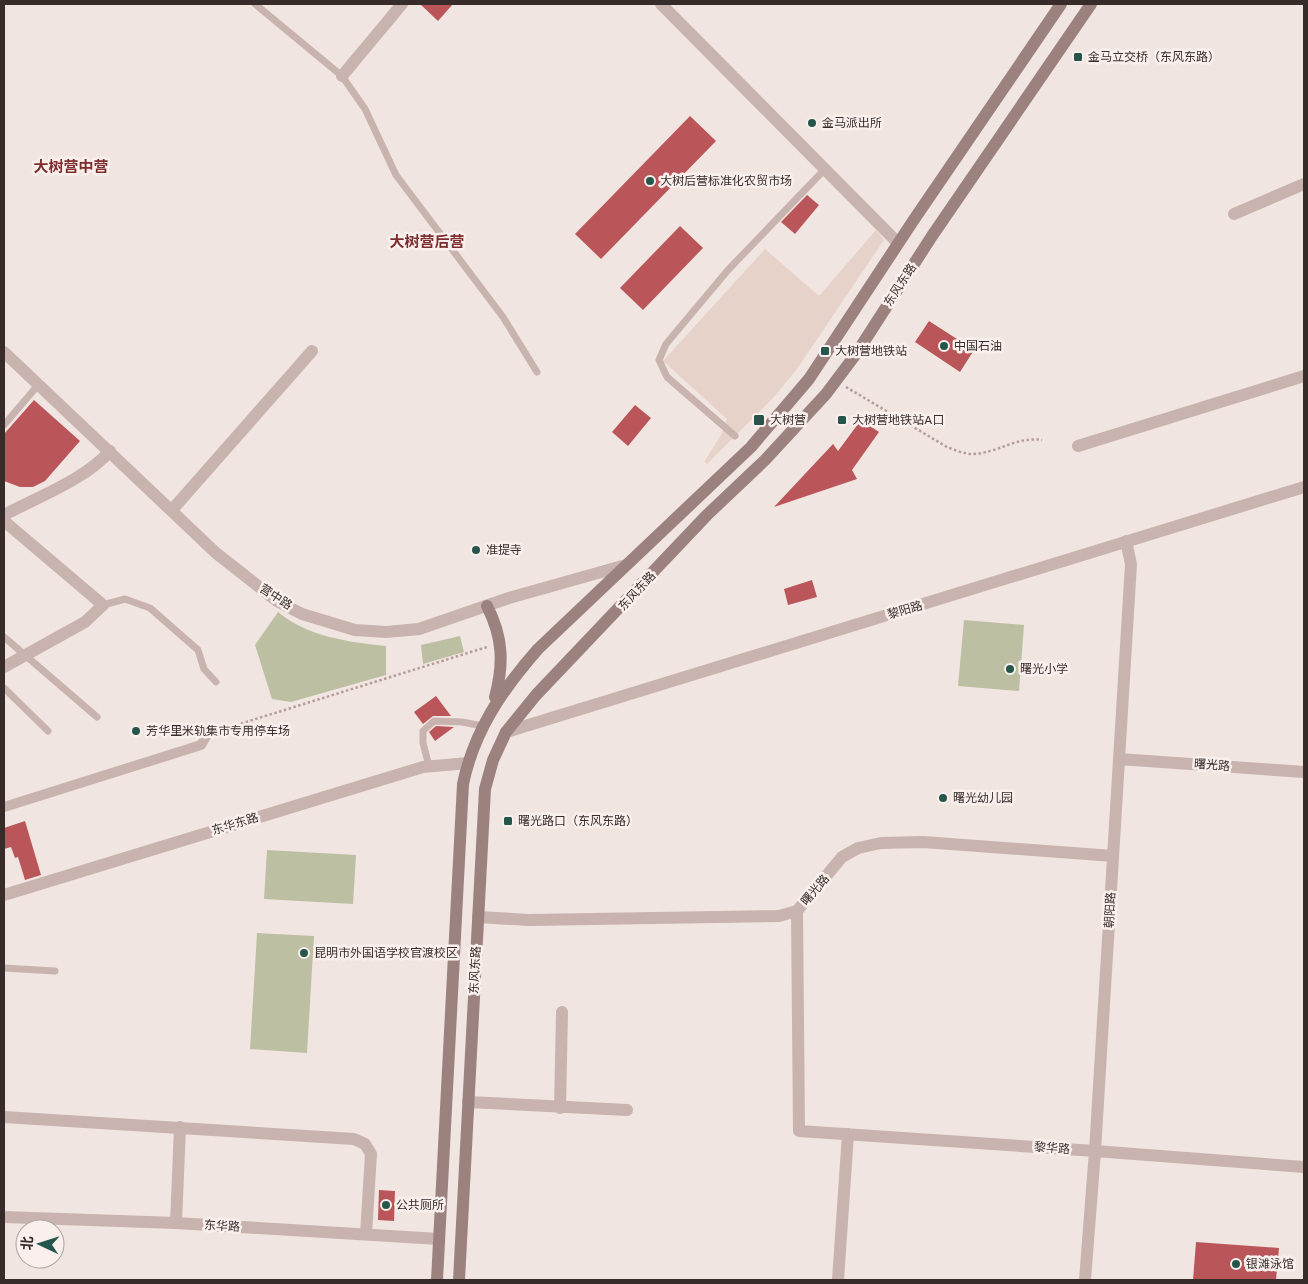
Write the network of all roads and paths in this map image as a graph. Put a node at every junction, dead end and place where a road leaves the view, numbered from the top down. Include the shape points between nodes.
1 (255, 4) edge
2 (402, 4) edge
3 (661, 4) edge
4 (1061, 4) edge
5 (1091, 4) edge
6 (342, 76) junction
7 (825, 169) junction
8 (1304, 184) edge
9 (1234, 214) dead end
10 (898, 243) junction
11 (312, 351) dead end
12 (4, 352) edge
13 (537, 372) dead end
14 (1304, 376) edge
15 (836, 381) junction
16 (39, 384) junction
17 (4, 425) edge
18 (735, 436) dead end
19 (1042, 440) dead end
20 (1078, 446) dead end
21 (110, 451) junction
22 (1304, 487) edge
23 (172, 510) junction
24 (4, 515) edge
25 (4, 521) edge
26 (1126, 541) junction
27 (626, 565) junction
28 (104, 605) junction
29 (487, 606) junction
30 (4, 637) edge
31 (500, 643) junction
32 (25, 655) junction
33 (4, 667) edge
34 (216, 682) dead end
35 (4, 688) edge
36 (492, 707) junction
37 (97, 717) dead end
38 (483, 726) junction
39 (48, 731) dead end
40 (506, 732) junction
41 (207, 735) joint
42 (1119, 759) junction
43 (468, 763) junction
44 (429, 766) junction
45 (1304, 772) edge
46 (4, 807) edge
47 (1113, 856) junction
48 (4, 894) edge
49 (797, 911) junction
50 (478, 917) junction
51 (4, 968) edge
52 (55, 971) dead end
53 (562, 1012) dead end
54 (468, 1102) junction
55 (560, 1108) junction
56 (627, 1110) dead end
57 (4, 1116) edge
58 (180, 1127) junction
59 (848, 1134) junction
60 (1095, 1152) junction
61 (1304, 1167) edge
62 (4, 1217) edge
63 (176, 1223) junction
64 (366, 1234) junction
65 (439, 1239) junction
66 (437, 1280) edge
67 (458, 1280) edge
68 (838, 1280) edge
69 (1085, 1280) edge

1 - 6 lane
2 - 6 street
3 - 7 street
4 - 10 main road, 东风东路
5 - 15 main road, 东风东路
6 - 13 lane via 365,109 396,175 503,317
7 - 10 street
7 - 18 lane via 728,270 666,344 659,360 667,377
8 - 9 street
10 - 27 main road, 东风东路 via 809,379 751,448
11 - 23 street
12 - 16 street, 营中路
14 - 20 street
15 - 19 path via 960,452 980,452 1028,438
15 - 40 main road, 东风东路 via 765,460 707,515 624,605 568,659
16 - 17 lane
16 - 21 street, 营中路
21 - 23 street, 营中路
21 - 24 street via 100,463 82,474
22 - 26 street, 黎阳路
23 - 29 street, 营中路 via 216,553 277,601 332,624 355,630 401,631 434,625
25 - 28 street
26 - 40 street, 黎阳路
26 - 42 street, 朝阳路 via 1131,564
27 - 29 street, 营中路
27 - 36 main road, 东风东路 via 538,649
28 - 32 street via 85,622
28 - 34 lane via 126,599 150,608 198,650 204,670
29 - 31 main road via 497,626
30 - 32 lane
31 - 36 main road via 499,682
31 - 41 path
32 - 33 street
32 - 37 lane
35 - 39 lane
36 - 38 main road, 东风东路
38 - 43 main road, 东风东路
38 - 44 lane via 434,722 423,731
40 - 50 main road, 东风东路 via 493,760 485,789
41 - 46 street via 201,745
42 - 45 street, 曙光路
42 - 47 street, 朝阳路
43 - 44 street, 东华东路
43 - 65 main road, 东风东路 via 461,821
44 - 48 street, 东华东路
47 - 49 street, 曙光路 via 923,842 881,843 858,848 842,856
47 - 60 street, 朝阳路
49 - 50 street, 曙光路 via 779,916 529,920
49 - 59 street, 黎华路 via 799,1130
50 - 54 main road, 东风东路
51 - 52 lane
53 - 55 street
54 - 55 street
54 - 67 main road, 东风东路
55 - 56 street
57 - 58 street
58 - 63 street
58 - 64 street via 354,1139 365,1144 370,1154
59 - 60 street, 黎华路
59 - 68 street
60 - 61 street, 黎华路
60 - 69 street, 朝阳路
62 - 63 street, 东华路
63 - 64 street, 东华路
64 - 65 street, 东华路
65 - 66 main road, 东风东路

